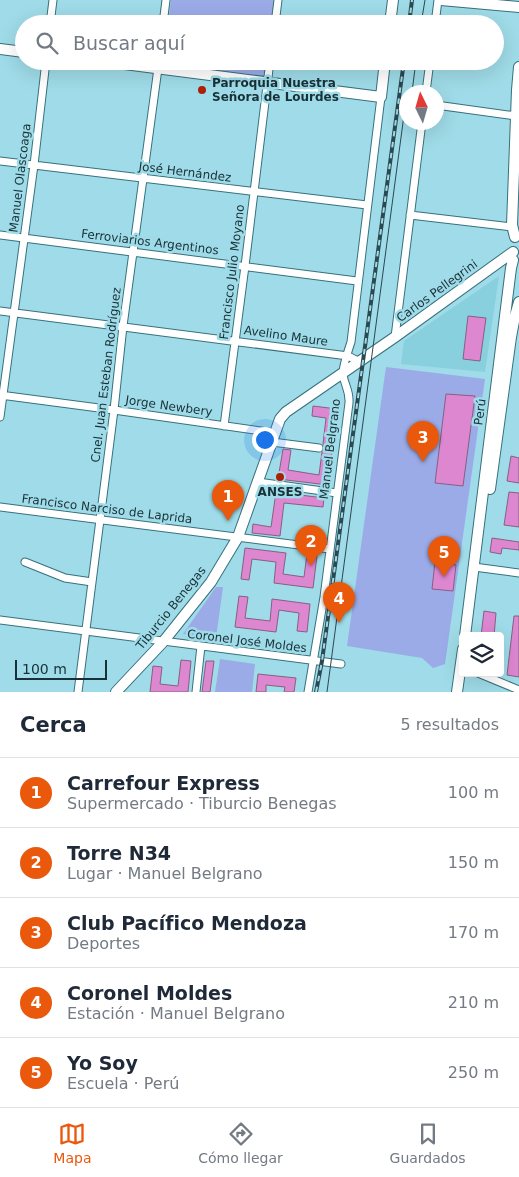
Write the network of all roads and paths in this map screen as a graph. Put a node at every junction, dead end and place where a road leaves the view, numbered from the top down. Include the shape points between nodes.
1 (53, 0) edge
2 (166, 0) edge
3 (278, 0) edge
4 (393, 0) edge
5 (439, 0) edge
6 (519, 7) edge
7 (51, 15) edge
8 (164, 15) edge
9 (276, 15) edge
10 (391, 15) edge
11 (436, 15) edge
12 (0, 49) edge
13 (15, 51) edge
14 (519, 67) edge
15 (45, 70) edge
16 (158, 70) edge
17 (191, 70) edge
18 (269, 70) edge
19 (384, 70) edge
20 (429, 70) edge
21 (267, 82) junction
22 (427, 85) edge
23 (381, 97) junction
24 (444, 107) edge
25 (516, 116) junction
26 (421, 130) edge
27 (0, 161) edge
28 (34, 165) junction
29 (143, 178) junction
30 (254, 192) junction
31 (367, 205) junction
32 (410, 215) junction
33 (515, 231) edge
34 (0, 235) edge
35 (24, 238) junction
36 (133, 251) junction
37 (515, 260) edge
38 (245, 266) junction
39 (357, 281) junction
40 (519, 302) edge
41 (0, 311) edge
42 (14, 312) junction
43 (122, 326) junction
44 (395, 337) junction
45 (235, 340) junction
46 (375, 351) joint
47 (348, 356) junction
48 (360, 362) junction
49 (342, 373) junction
50 (1, 395) edge
51 (114, 410) junction
52 (0, 417) edge
53 (224, 426) junction
54 (273, 438) junction
55 (319, 448) dead end
56 (258, 482) junction
57 (337, 493) junction
58 (0, 507) edge
59 (100, 520) junction
60 (238, 537) junction
61 (330, 549) junction
62 (25, 562) dead end
63 (474, 567) junction
64 (519, 573) edge
65 (92, 582) junction
66 (0, 620) edge
67 (86, 631) junction
68 (465, 632) edge
69 (163, 642) junction
70 (201, 646) junction
71 (314, 660) junction
72 (341, 664) dead end
73 (460, 677) edge
74 (488, 677) edge
75 (519, 690) edge
76 (78, 692) edge
77 (116, 692) edge
78 (196, 692) edge
79 (308, 692) edge
80 (457, 692) edge

1 - 7 street
2 - 8 street
3 - 9 street
4 - 10 street
5 - 6 street
5 - 11 street
12 - 13 street
14 - 25 street
15 - 28 street, Manuel Olascoaga
16 - 29 street, Cnel. Juan Esteban Rodríguez
17 - 21 street
18 - 21 street, Francisco Julio Moyano
19 - 23 street
20 - 22 street
21 - 23 street
21 - 30 street, Francisco Julio Moyano
23 - 31 street
24 - 25 street
25 - 33 street
26 - 32 street
27 - 28 street, José Hernández
28 - 29 street, José Hernández
28 - 35 street, Manuel Olascoaga
29 - 30 street, José Hernández
29 - 36 street, Cnel. Juan Esteban Rodríguez
30 - 31 street, José Hernández
30 - 38 street, Francisco Julio Moyano
31 - 39 street
32 - 33 street
32 - 44 street
33 - 37 street, Perú
34 - 35 street, Ferroviarios Argentinos
35 - 36 street, Ferroviarios Argentinos
35 - 42 street, Manuel Olascoaga
36 - 38 street, Ferroviarios Argentinos
36 - 43 street, Cnel. Juan Esteban Rodríguez
37 - 44 street, Carlos Pellegrini
37 - 63 street, Perú via 511,268
38 - 39 street, Ferroviarios Argentinos
38 - 45 street, Francisco Julio Moyano
39 - 47 street
40 - 63 street, Perú via 511,337 481,554
41 - 42 street, Avelino Maure
42 - 43 street, Avelino Maure
42 - 50 street, Manuel Olascoaga
43 - 45 street, Avelino Maure
43 - 51 street, Cnel. Juan Esteban Rodríguez
44 - 46 street, Carlos Pellegrini
45 - 47 street, Avelino Maure
45 - 53 street, Francisco Julio Moyano
46 - 48 street, Tiburcio Benegas
47 - 48 street, Avelino Maure
47 - 49 street
48 - 49 street, Tiburcio Benegas
49 - 54 street, Tiburcio Benegas via 286,412
49 - 57 street, Manuel Belgrano via 349,397
50 - 51 street, Jorge Newbery
50 - 52 street, Manuel Olascoaga
51 - 53 street, Jorge Newbery
51 - 59 street, Cnel. Juan Esteban Rodríguez
53 - 54 street, Jorge Newbery
54 - 55 street, Jorge Newbery
54 - 56 street, Tiburcio Benegas
56 - 57 street
56 - 60 street, Tiburcio Benegas
57 - 61 street, Manuel Belgrano
58 - 59 street, Francisco Narciso de Laprida
59 - 60 street, Francisco Narciso de Laprida
59 - 65 street, Cnel. Juan Esteban Rodríguez
60 - 61 street, Francisco Narciso de Laprida
60 - 69 street, Tiburcio Benegas via 211,582
61 - 71 street, Manuel Belgrano
62 - 65 street via 65,578
63 - 64 street
63 - 68 street, Perú
65 - 67 street, Cnel. Juan Esteban Rodríguez
66 - 67 street, Coronel José Moldes
67 - 69 street, Coronel José Moldes
67 - 76 street, Cnel. Juan Esteban Rodríguez
69 - 70 street, Coronel José Moldes
69 - 77 street, Tiburcio Benegas
70 - 71 street, Coronel José Moldes
70 - 78 street
71 - 72 street, Coronel José Moldes
71 - 79 street, Manuel Belgrano
73 - 80 street
74 - 75 street

